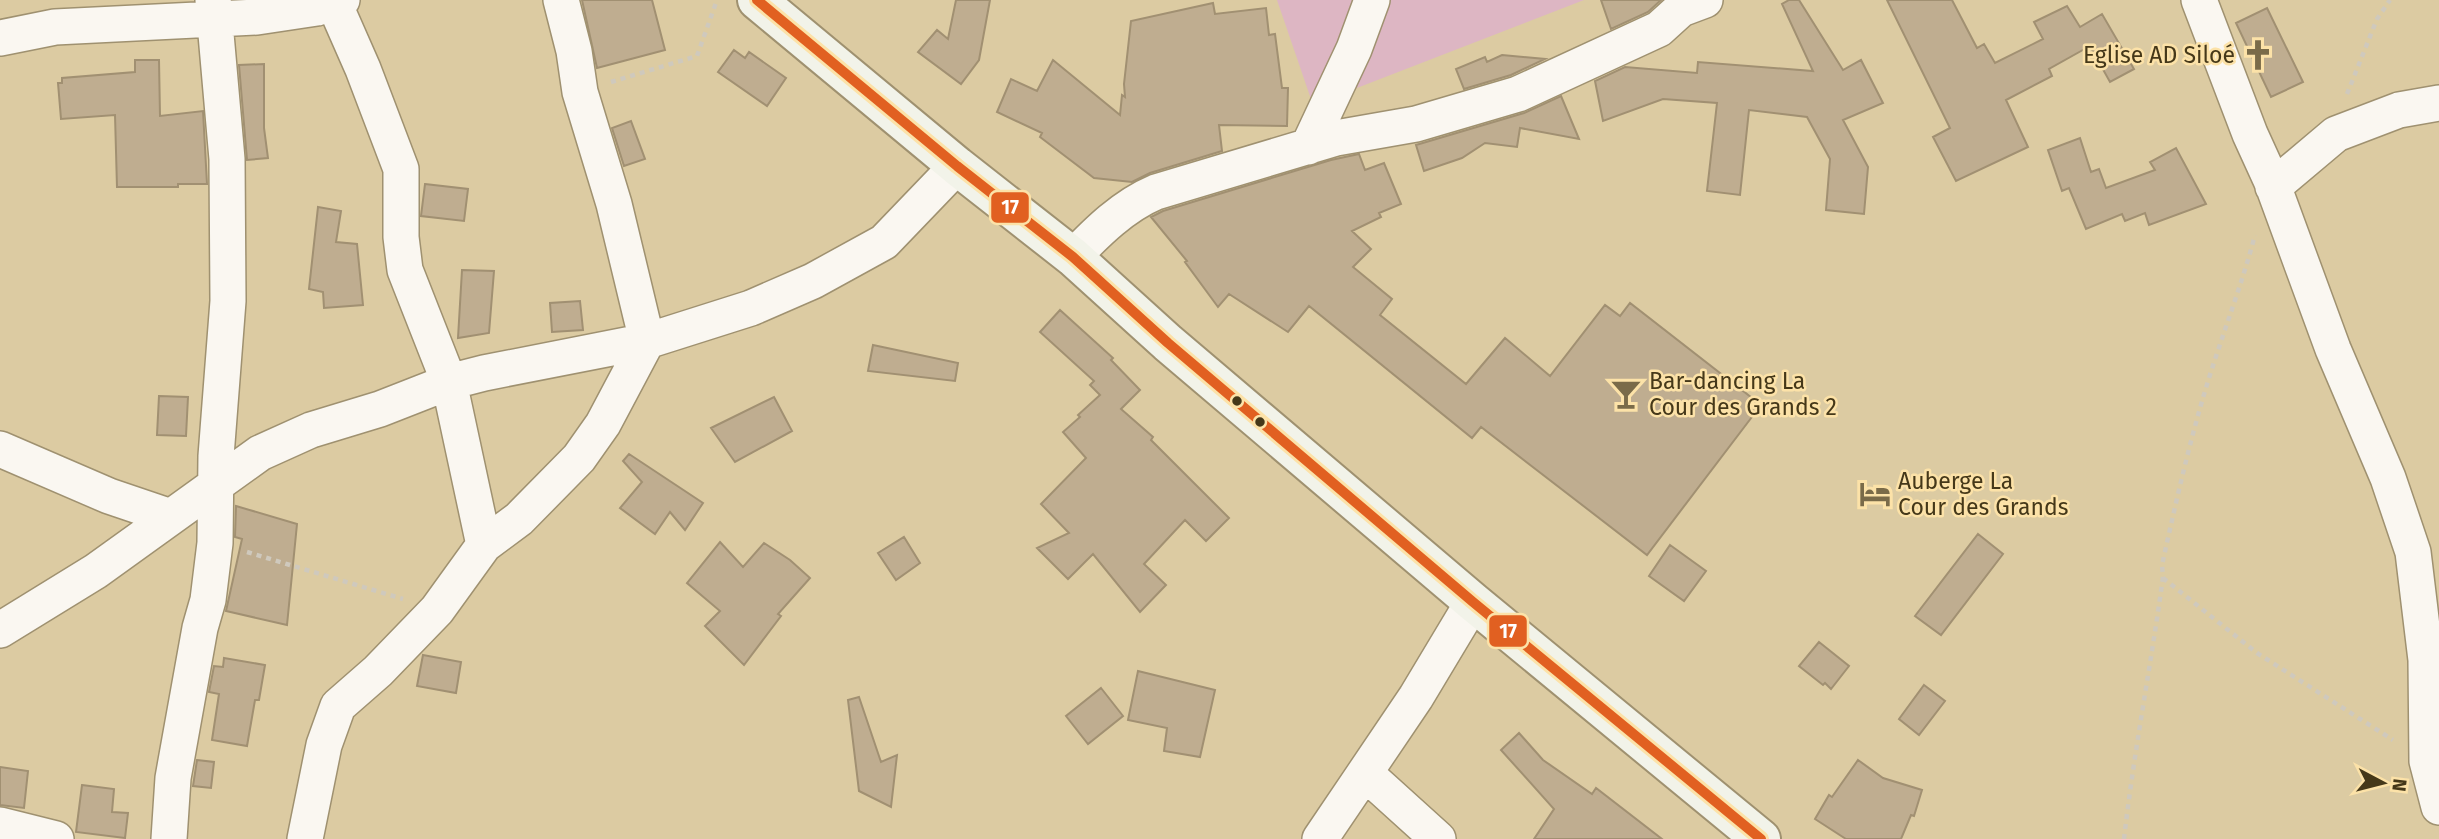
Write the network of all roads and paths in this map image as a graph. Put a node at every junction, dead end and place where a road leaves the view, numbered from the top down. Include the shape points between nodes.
1 (561, 0) edge
2 (717, 0) edge
3 (757, 0) edge
4 (1373, 0) edge
5 (1702, 0) edge
6 (2199, 0) edge
7 (2390, 0) edge
8 (338, 2) edge
9 (213, 9) edge
10 (0, 38) edge
11 (580, 92) junction
12 (2439, 103) edge
13 (2336, 134) junction
14 (1308, 147) junction
15 (957, 166) junction
16 (2273, 187) junction
17 (2256, 232) dead end
18 (1073, 257) junction
19 (647, 341) junction
20 (449, 382) junction
21 (0, 449) edge
22 (216, 485) junction
23 (171, 517) junction
24 (215, 543) junction
25 (484, 545) junction
26 (2163, 577) junction
27 (1473, 602) junction
28 (437, 610) junction
29 (0, 630) edge
30 (2427, 761) junction
31 (1365, 773) junction
32 (2439, 807) edge
33 (0, 825) edge
34 (55, 839) edge
35 (169, 839) edge
36 (305, 839) edge
37 (1320, 839) edge
38 (1438, 839) edge
39 (1761, 839) edge
40 (2124, 839) edge

1 - 11 street
2 - 11 path via 697,56
3 - 15 street
4 - 14 street
5 - 14 street via 1681,9 1659,29 1518,94 1416,124
6 - 16 street
7 - 13 path via 2352,77
8 - 9 street via 257,17
8 - 20 street via 401,169 405,270
9 - 10 street
9 - 22 street via 227,172 228,301
11 - 19 street via 614,204
12 - 13 street via 2399,110
13 - 16 street
14 - 18 street via 1136,201
15 - 18 street
15 - 19 street via 884,242 751,308
16 - 30 street via 2413,552 2426,660
17 - 26 path via 2205,391 2165,551
18 - 27 street via 1168,344
19 - 20 street
19 - 25 street via 603,424 579,458 519,519
20 - 22 street via 380,410 311,430 260,453
20 - 25 street
21 - 23 street
22 - 23 street
22 - 24 street
23 - 29 street via 96,571
24 - 28 path
24 - 35 street via 173,778
25 - 28 street
26 - 30 path via 2257,653
26 - 40 path
27 - 31 street
27 - 39 street
28 - 36 street via 338,706 324,745
30 - 32 street
31 - 37 street
31 - 38 street
33 - 34 street

